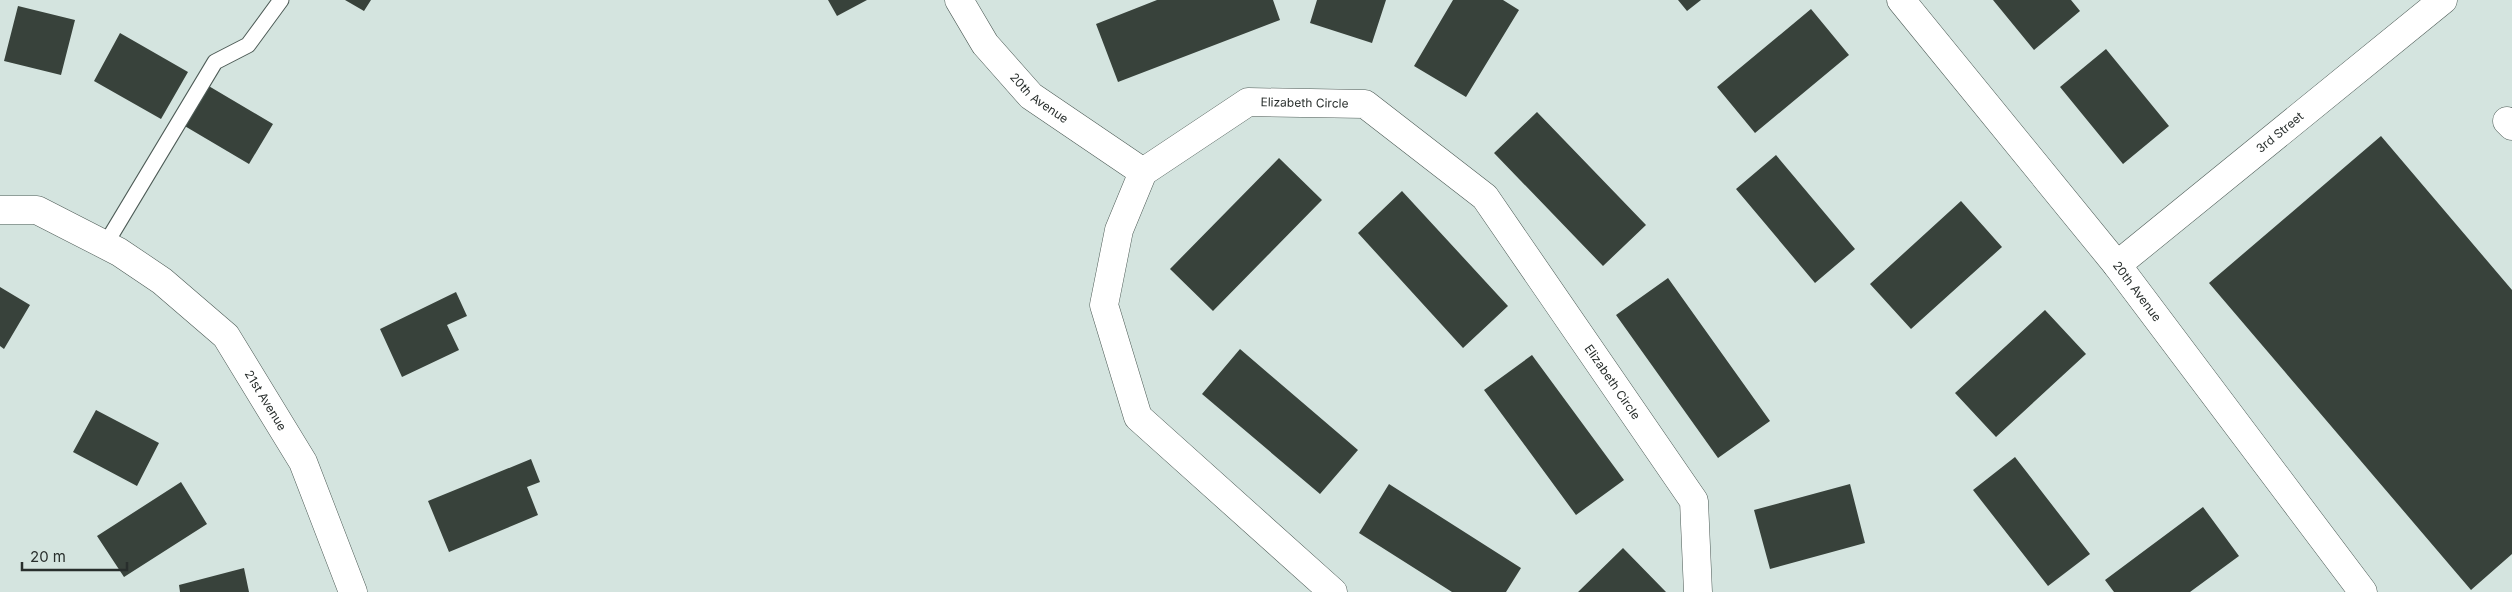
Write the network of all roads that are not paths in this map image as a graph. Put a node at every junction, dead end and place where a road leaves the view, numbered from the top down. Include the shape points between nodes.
1 (281, 0) edge
2 (959, 0) edge
3 (1901, 0) edge
4 (2443, 0) edge
5 (1143, 172) junction
6 (0, 210) edge
7 (112, 249) junction
8 (2117, 265) junction
9 (353, 592) edge
10 (1333, 592) edge
11 (1698, 592) edge
12 (2363, 592) edge

1 - 7 lane via 248,45 215,62
2 - 5 street, 20th Avenue via 985,44 1031,96
3 - 8 street, 20th Avenue
4 - 8 street, 3rd Street
5 - 10 street via 1119,230 1104,305 1138,417
5 - 11 street, Elizabeth Circle via 1248,102 1365,104 1485,197 1689,492 1694,501
6 - 7 street, 21st Avenue via 37,210
7 - 9 street, 21st Avenue via 162,281 226,336 303,462
8 - 12 street, 20th Avenue

